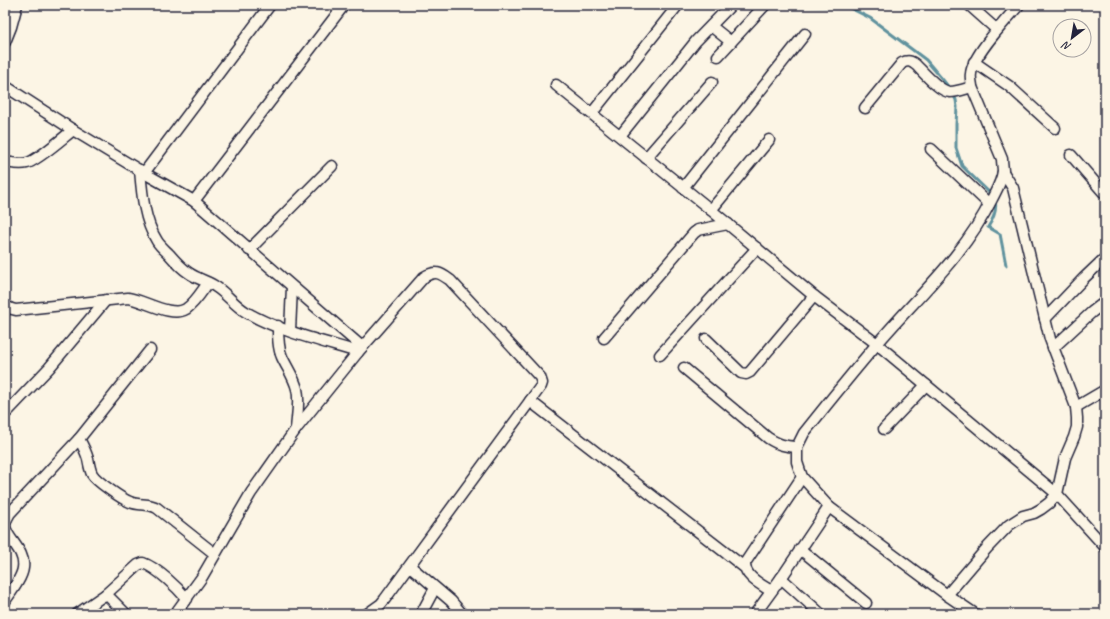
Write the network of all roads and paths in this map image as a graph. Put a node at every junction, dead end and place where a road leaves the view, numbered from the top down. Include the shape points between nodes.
1 (17, 5) edge
2 (270, 5) edge
3 (344, 5) edge
4 (678, 5) edge
5 (731, 5) edge
6 (765, 5) edge
7 (968, 5) edge
8 (1019, 5) edge
9 (711, 26) junction
10 (997, 30) junction
11 (805, 34) dead end
12 (5, 42) edge
13 (730, 42) junction
14 (718, 56) dead end
15 (974, 62) junction
16 (712, 82) dead end
17 (556, 85) dead end
18 (5, 86) edge
19 (972, 87) junction
20 (865, 108) dead end
21 (592, 113) junction
22 (1055, 128) dead end
23 (73, 130) junction
24 (620, 136) junction
25 (769, 140) dead end
26 (931, 149) dead end
27 (1071, 155) dead end
28 (646, 158) junction
29 (5, 162) edge
30 (332, 166) dead end
31 (142, 172) junction
32 (1003, 172) junction
33 (683, 188) junction
34 (1105, 194) edge
35 (991, 201) junction
36 (194, 202) junction
37 (711, 210) junction
38 (728, 224) junction
39 (757, 248) junction
40 (249, 250) junction
41 (1105, 258) edge
42 (208, 283) junction
43 (292, 287) junction
44 (814, 296) junction
45 (106, 300) junction
46 (1105, 302) edge
47 (5, 306) edge
48 (1045, 319) junction
49 (278, 326) junction
50 (290, 331) junction
51 (604, 338) dead end
52 (706, 339) dead end
53 (877, 344) junction
54 (1053, 348) junction
55 (360, 349) junction
56 (150, 350) dead end
57 (660, 355) dead end
58 (684, 368) dead end
59 (926, 385) junction
60 (1105, 390) edge
61 (530, 401) junction
62 (1076, 407) junction
63 (7, 412) dead end
64 (296, 429) junction
65 (884, 429) dead end
66 (79, 439) junction
67 (797, 447) junction
68 (802, 477) junction
69 (1057, 494) junction
70 (829, 507) junction
71 (1105, 547) edge
72 (800, 549) junction
73 (215, 554) junction
74 (410, 566) junction
75 (744, 567) junction
76 (781, 578) junction
77 (435, 588) junction
78 (771, 591) junction
79 (106, 594) junction
80 (947, 595) junction
81 (187, 599) junction
82 (5, 601) edge
83 (866, 603) dead end
84 (77, 614) edge
85 (126, 614) edge
86 (176, 614) edge
87 (367, 614) edge
88 (421, 614) edge
89 (462, 614) edge
90 (755, 614) edge
91 (821, 614) edge
92 (975, 614) edge

1 - 12 street
2 - 31 street
3 - 36 street
4 - 21 street
5 - 9 street
6 - 13 street
7 - 10 street
8 - 10 street
9 - 13 street
9 - 24 street via 691,47
10 - 15 street
11 - 33 street
13 - 14 street
15 - 19 street via 970,74
15 - 22 street via 1009,86
16 - 28 street
17 - 21 street
18 - 23 street
19 - 20 street via 946,92 911,61 907,61 902,63
19 - 32 street via 1002,159
21 - 24 street
23 - 29 street via 28,163
23 - 31 street
24 - 28 street
25 - 37 street
26 - 35 street
27 - 34 street
28 - 33 street
30 - 40 street
31 - 36 street
31 - 42 street via 145,213 157,242 186,271
32 - 35 street
32 - 48 street via 1013,188
33 - 37 street
35 - 53 street via 968,239 946,268
36 - 40 street
37 - 38 street
38 - 39 street
38 - 51 street via 694,233
39 - 44 street
39 - 57 street
40 - 43 street
41 - 48 street
42 - 45 street via 192,303 180,311 166,310 134,299
42 - 49 street via 216,286 245,311
43 - 50 street
43 - 55 street
44 - 52 street via 746,374 741,373
44 - 53 street
45 - 47 street via 16,310
45 - 63 street via 49,368
46 - 54 street
48 - 54 street
49 - 50 street
49 - 64 street via 279,349 297,389
50 - 55 street
53 - 59 street
53 - 67 street via 804,433
54 - 62 street
55 - 61 street via 424,277 431,272 440,273 450,280 540,377 541,386
55 - 64 street
56 - 66 street
58 - 67 street via 776,444
59 - 65 street
59 - 69 street
60 - 62 street
61 - 74 street
61 - 75 street
62 - 69 street via 1076,432 1065,458
64 - 73 street via 251,494
66 - 73 street via 95,478 127,501 157,508
66 - 82 street via 7,519 6,529 20,552 24,567
67 - 68 street via 797,462
68 - 70 street
68 - 75 street via 744,563
69 - 71 street
69 - 80 street via 1049,504 1009,525
70 - 72 street
70 - 80 street
72 - 76 street
72 - 83 street
73 - 81 street
74 - 77 street
74 - 87 street via 381,604
75 - 78 street via 749,576
76 - 78 street
76 - 91 street
77 - 88 street
77 - 89 street
78 - 90 street
79 - 81 street via 143,563 168,580
79 - 84 street
79 - 85 street
80 - 92 street
81 - 86 street

